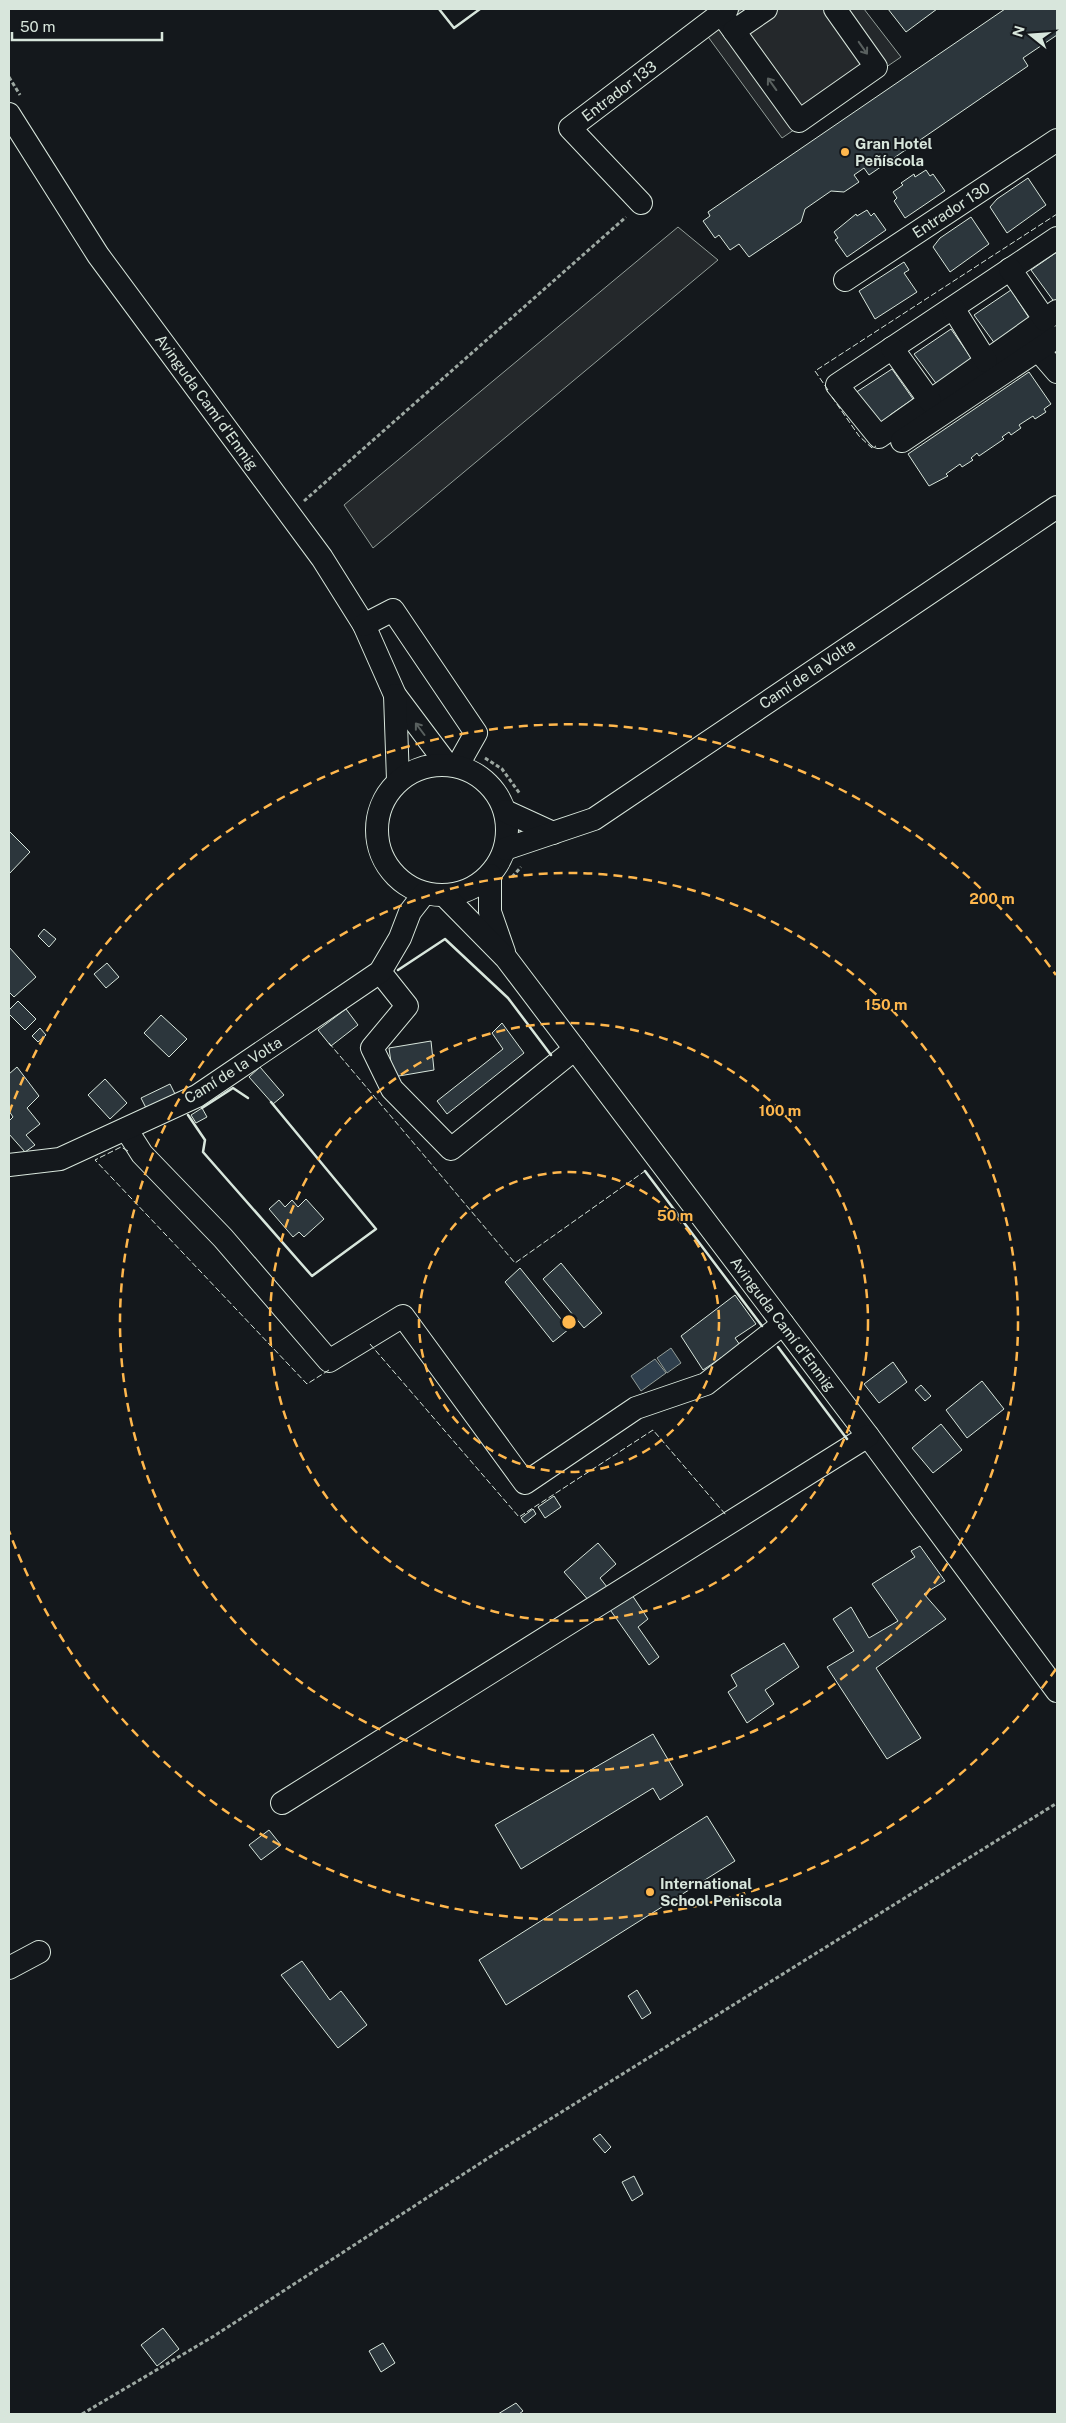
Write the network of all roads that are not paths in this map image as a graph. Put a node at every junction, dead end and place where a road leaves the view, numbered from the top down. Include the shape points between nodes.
1 (766, 9) edge
2 (835, 9) edge
3 (724, 11) edge
4 (734, 31) junction
5 (16, 108) edge
6 (1057, 140) edge
7 (641, 204) road end
8 (1057, 238) edge
9 (1010, 270) junction
10 (845, 280) dead end
11 (953, 308) junction
12 (1053, 323) edge
13 (892, 348) junction
14 (1038, 350) junction
15 (986, 361) junction
16 (1057, 372) edge
17 (930, 401) junction
18 (902, 441) dead end
19 (1057, 506) edge
20 (364, 624) junction
21 (395, 695) junction
22 (457, 759) junction
23 (398, 780) junction
24 (505, 811) junction
25 (553, 834) junction
26 (505, 849) junction
27 (500, 878) junction
28 (400, 882) junction
29 (435, 895) junction
30 (400, 938) junction
31 (506, 958) junction
32 (380, 972) junction
33 (575, 1049) junction
34 (126, 1129) junction
35 (12, 1160) edge
36 (783, 1324) junction
37 (868, 1436) junction
38 (1057, 1692) edge
39 (282, 1803) dead end
40 (39, 1952) dead end
41 (9, 1968) edge

1 - 4 street
2 -> 4 street via 876,66 799,121
3 - 4 street
3 - 7 street, Entrador 133 via 570,128
5 - 20 street, Avinguda Camí d'Enmig via 98,255 298,507 322,558
6 - 10 street, Entrador 130
8 - 9 street
9 - 11 street
9 - 12 street
11 - 13 street
11 - 15 street
12 - 14 street
12 - 15 street
13 - 17 street
13 - 17 street via 837,385 879,437
14 - 16 street
14 - 18 street
15 - 17 street
19 - 25 street, Camí de la Volta via 594,819
20 - 21 street, Avinguda Camí d'Enmig
20 - 22 street via 393,610 476,734
22 -> 21 street, Avinguda Camí d'Enmig
21 - 23 street, Avinguda Camí d'Enmig
22 - 23 street via 420,767
22 - 24 street via 488,782
23 - 28 street via 378,812 378,850
24 - 25 street
24 - 26 street
25 - 26 street, Camí de la Volta
26 - 27 street
27 - 29 street via 470,890
27 - 31 street, Avinguda Camí d'Enmig via 490,912
28 - 29 street
28 - 30 street
29 - 30 street, Camí de la Volta via 410,912
29 - 31 street, Avinguda Camí d'Enmig
30 - 32 street, Camí de la Volta
31 - 33 street, Avinguda Camí d'Enmig
32 - 33 street via 407,1006 372,1048 392,1089 451,1148
32 - 34 street, Camí de la Volta via 197,1096
33 - 36 street, Avinguda Camí d'Enmig
34 - 35 street, Camí de la Volta via 60,1159
34 - 36 street via 142,1154 223,1238 329,1362 403,1316 525,1483 636,1408 706,1384
36 - 37 street, Avinguda Camí d'Enmig
37 - 38 street, Avinguda Camí d'Enmig
37 - 39 street
40 - 41 street

